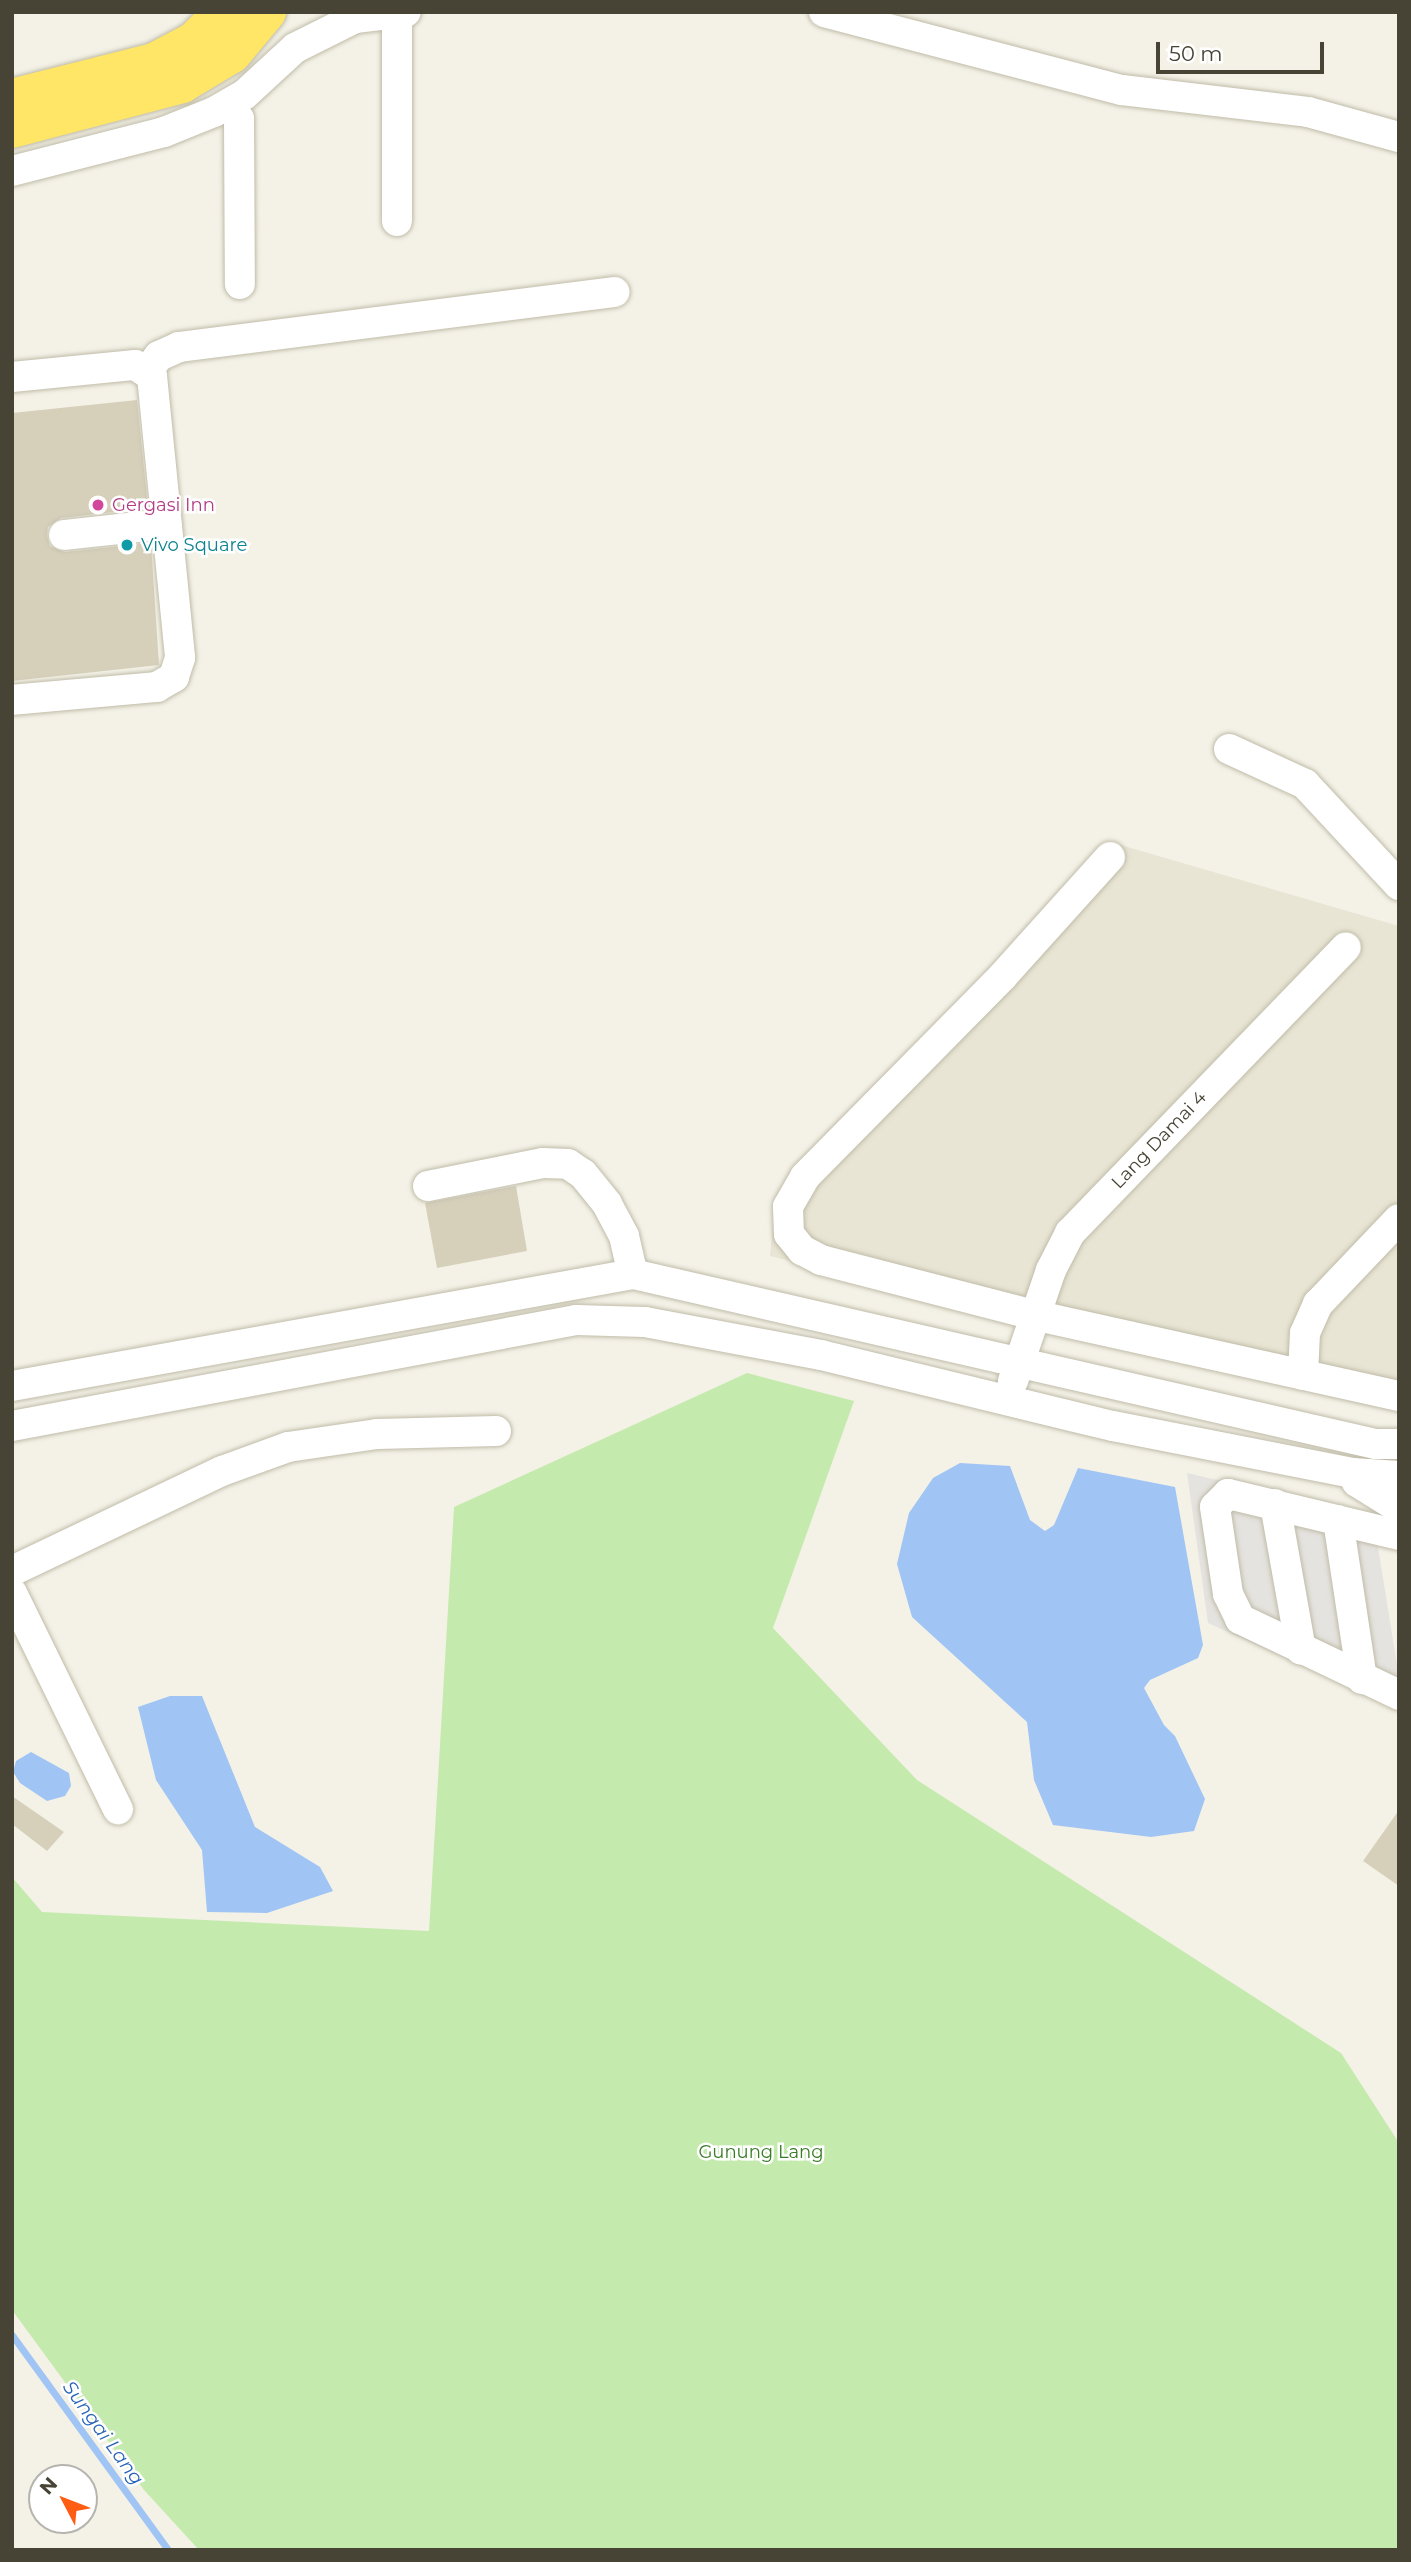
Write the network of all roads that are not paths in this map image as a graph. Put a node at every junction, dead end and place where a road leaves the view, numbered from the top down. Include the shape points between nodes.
1 (223, 12) edge
2 (267, 12) edge
3 (407, 12) edge
4 (824, 12) edge
5 (397, 13) edge
6 (12, 98) edge
7 (229, 104) junction
8 (12, 129) edge
9 (1399, 137) edge
10 (12, 171) edge
11 (397, 221) dead end
12 (240, 284) dead end
13 (615, 292) dead end
14 (148, 370) junction
15 (12, 376) edge
16 (166, 524) junction
17 (64, 535) dead end
18 (12, 700) edge
19 (1229, 749) dead end
20 (1110, 857) dead end
21 (1399, 885) edge
22 (1346, 947) dead end
23 (428, 1186) dead end
24 (1399, 1219) edge
25 (633, 1274) junction
26 (1038, 1317) junction
27 (1018, 1362) junction
28 (1303, 1375) junction
29 (12, 1386) edge
30 (1399, 1396) edge
31 (1008, 1400) junction
32 (12, 1426) edge
33 (496, 1431) dead end
34 (1399, 1444) edge
35 (1352, 1473) junction
36 (1399, 1476) edge
37 (1275, 1503) junction
38 (1399, 1508) edge
39 (1338, 1520) junction
40 (1399, 1535) edge
41 (12, 1571) edge
42 (12, 1593) edge
43 (22, 1640) edge
44 (1301, 1650) junction
45 (1362, 1678) junction
46 (1399, 1695) edge
47 (118, 1809) dead end

1 - 6 highway via 194,41 154,62
2 - 8 highway via 232,54 203,74 165,90
3 - 5 street
4 - 9 street via 1122,90 1308,112
5 - 7 street via 355,18 295,48
5 - 11 street
7 - 10 street via 164,132
7 - 12 street via 239,120
13 - 14 street via 179,347 159,356
14 - 15 street via 135,365
14 - 16 street
16 - 17 street
16 - 18 street via 180,658 174,677 157,687
19 - 21 street via 1305,783
20 - 26 street via 1003,976 805,1177 788,1207 789,1234 802,1250 821,1260
22 - 26 street, Lang Damai 4 via 1070,1233 1051,1270
23 - 25 street via 543,1163 568,1164 583,1174 607,1204 628,1245
24 - 28 street via 1318,1304 1305,1333
25 - 27 street
25 - 29 street
26 - 27 street, Lang Damai 4
26 - 28 street
27 - 31 street, Lang Damai 4
27 - 34 street via 1376,1444
28 - 30 street
31 - 32 street via 821,1355 659,1324 576,1320
31 - 35 street via 1113,1426
33 - 41 street via 377,1434 288,1447 222,1471
35 - 36 street
35 - 38 street via 1357,1482
37 - 39 street
37 - 44 street
37 - 44 street via 1228,1494 1218,1500 1215,1510 1228,1594 1244,1623
39 - 40 street
39 - 45 street
42 - 43 street
43 - 47 street
44 - 45 street
45 - 46 street

